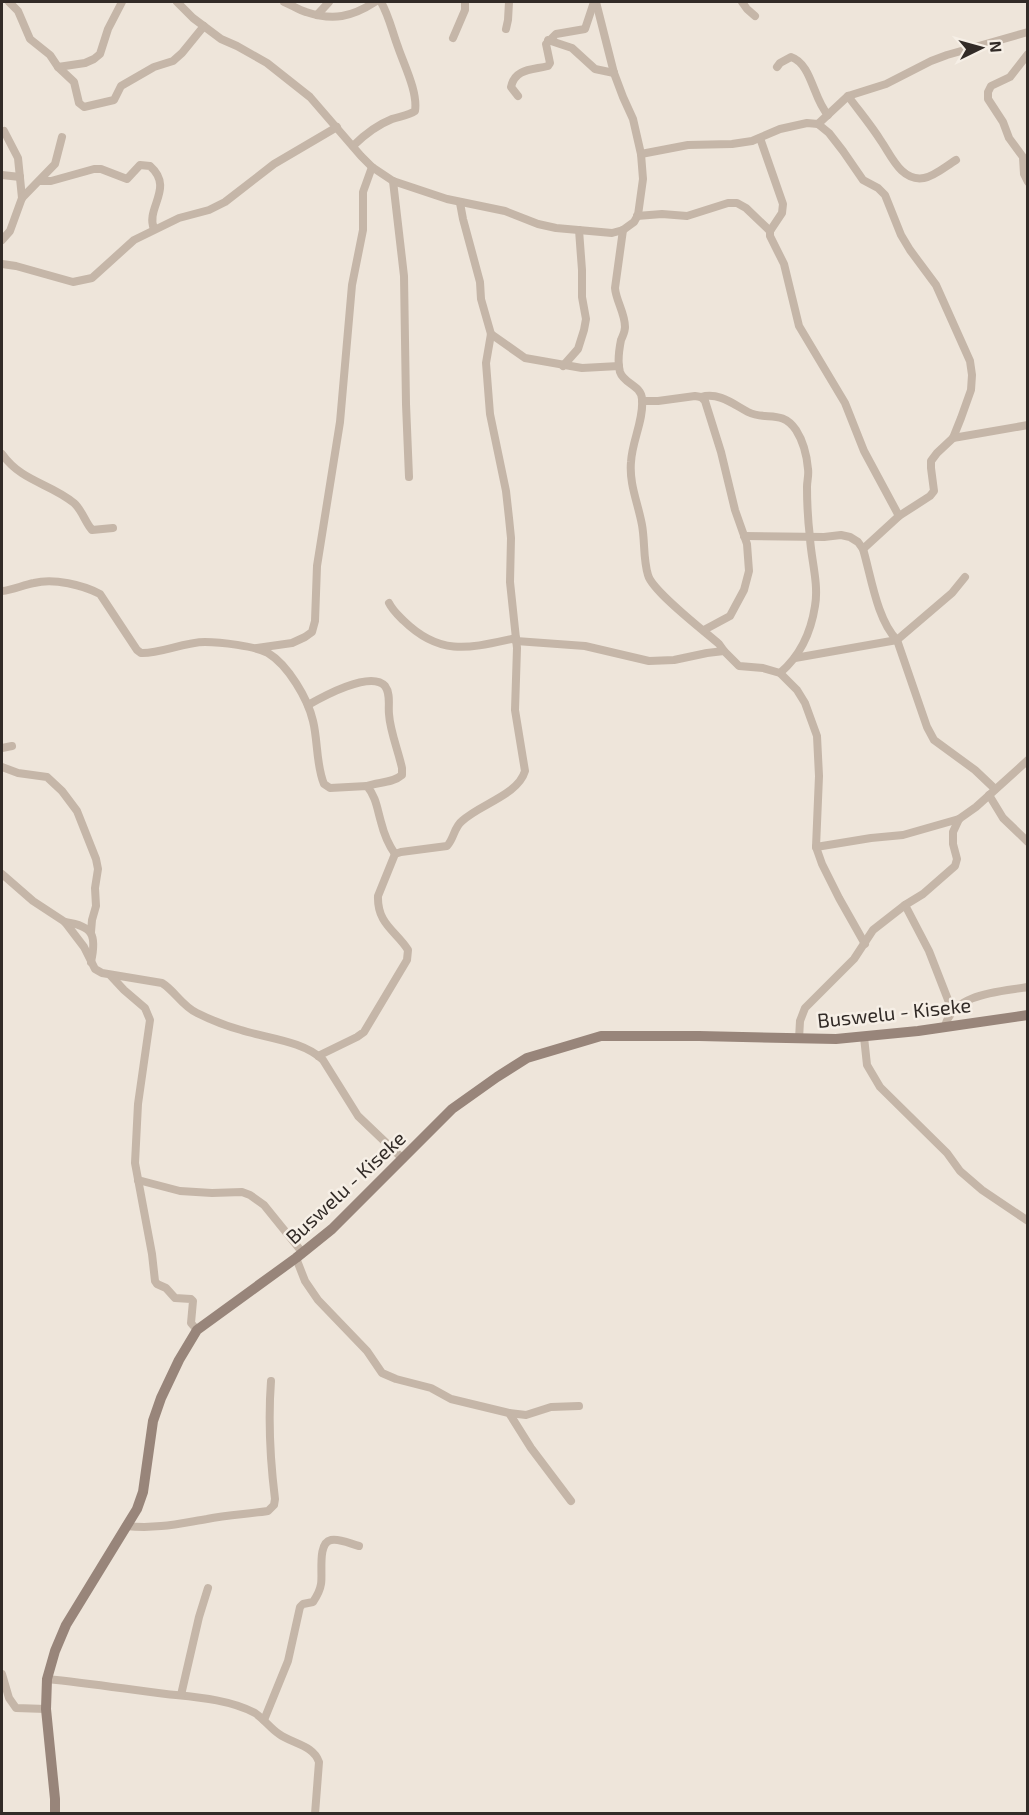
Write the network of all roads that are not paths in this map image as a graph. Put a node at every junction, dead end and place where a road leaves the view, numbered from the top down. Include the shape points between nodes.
1 (9, 2) edge
2 (122, 2) edge
3 (177, 2) edge
4 (284, 2) edge
5 (329, 2) edge
6 (375, 2) edge
7 (381, 2) edge
8 (465, 2) edge
9 (508, 2) edge
10 (595, 2) edge
11 (742, 2) edge
12 (317, 15) junction
13 (755, 16) dead end
14 (204, 26) junction
15 (506, 29) dead end
16 (1028, 32) edge
17 (453, 38) dead end
18 (548, 40) junction
19 (1028, 54) edge
20 (58, 67) junction
21 (777, 68) dead end
22 (614, 73) junction
23 (518, 96) dead end
24 (848, 96) junction
25 (828, 115) junction
26 (818, 124) junction
27 (337, 127) junction
28 (4, 131) dead end
29 (62, 137) dead end
30 (760, 138) junction
31 (352, 146) junction
32 (641, 154) junction
33 (956, 160) dead end
34 (372, 167) junction
35 (2, 175) edge
36 (20, 177) junction
37 (40, 181) junction
38 (393, 182) junction
39 (1028, 182) edge
40 (22, 198) junction
41 (460, 202) junction
42 (637, 216) junction
43 (154, 229) junction
44 (579, 230) junction
45 (623, 230) junction
46 (770, 231) junction
47 (2, 240) edge
48 (2, 264) edge
49 (491, 334) junction
50 (563, 366) junction
51 (619, 366) junction
52 (701, 397) junction
53 (642, 400) junction
54 (1028, 425) edge
55 (953, 438) junction
56 (2, 454) edge
57 (409, 477) dead end
58 (899, 516) junction
59 (112, 528) dead end
60 (744, 536) junction
61 (809, 537) junction
62 (863, 549) junction
63 (965, 577) dead end
64 (2, 591) edge
65 (389, 603) dead end
66 (704, 630) junction
67 (516, 640) junction
68 (897, 640) junction
69 (255, 648) junction
70 (724, 651) junction
71 (795, 658) junction
72 (780, 673) junction
73 (308, 705) junction
74 (12, 746) dead end
75 (2, 748) edge
76 (1028, 760) edge
77 (2, 767) edge
78 (367, 786) junction
79 (995, 789) junction
80 (989, 795) junction
81 (958, 819) junction
82 (1028, 842) edge
83 (816, 847) junction
84 (395, 854) junction
85 (2, 874) edge
86 (905, 905) junction
87 (65, 922) junction
88 (91, 932) junction
89 (865, 944) junction
90 (91, 962) junction
91 (111, 976) junction
92 (1028, 987) edge
93 (952, 1010) junction
94 (1028, 1015) edge
95 (945, 1026) junction
96 (864, 1037) junction
97 (799, 1039) junction
98 (318, 1056) junction
99 (403, 1159) junction
100 (138, 1180) junction
101 (1028, 1221) edge
102 (299, 1255) junction
103 (197, 1330) junction
104 (271, 1381) dead end
105 (579, 1406) dead end
106 (509, 1413) junction
107 (571, 1501) dead end
108 (126, 1526) junction
109 (359, 1546) dead end
110 (208, 1588) dead end
111 (2, 1674) edge
112 (47, 1679) junction
113 (181, 1695) junction
114 (46, 1709) junction
115 (264, 1720) junction
116 (55, 1814) edge
117 (315, 1814) edge

1 - 20 street via 18,11 30,39
2 - 20 street via 100,54 85,63
3 - 14 street
4 - 12 street
5 - 12 street
6 - 12 street via 349,15
7 - 31 street via 415,98 415,111 391,119
8 - 17 street
9 - 15 street
10 - 18 street via 585,29 556,34
10 - 22 street
11 - 13 street
14 - 20 street via 172,61 154,66 121,86 114,100 107,103 82,107 74,82
14 - 27 street via 220,39 267,63 310,97
16 - 24 street via 947,55 886,84
18 - 22 street via 572,48 595,69
18 - 23 street via 550,63 527,69 512,82
19 - 39 street via 1010,77 991,86 987,96 1023,157
21 - 25 street via 791,57 801,62
22 - 32 street via 633,119
24 - 25 street
24 - 33 street via 909,176 924,178
25 - 26 street
26 - 30 street via 795,125
26 - 55 street via 863,180 885,195 901,235 936,285 970,362 971,390
27 - 31 street
27 - 43 street via 274,164 225,202
28 - 36 street via 18,158
29 - 37 street via 55,164
30 - 32 street
30 - 46 street via 783,204 782,213
31 - 34 street
32 - 42 street via 643,179
34 - 38 street
34 - 69 street via 363,192 362,238 352,285 340,422 317,566 315,621 312,632 292,643
35 - 36 street
36 - 40 street
37 - 40 street
37 - 43 street via 94,169 127,179 140,165 150,166 157,176 160,196 151,216
38 - 41 street
38 - 57 street via 404,276
40 - 47 street via 10,231
41 - 44 street via 505,211 538,224
41 - 49 street
42 - 45 street
42 - 46 street via 687,216 737,203
43 - 48 street via 83,281 73,282
44 - 45 street
44 - 50 street via 586,319 578,349
45 - 51 street via 615,288 625,330
46 - 58 street via 784,264 799,327 845,403 864,451
49 - 50 street via 525,358
49 - 67 street via 486,363 490,414 506,491
50 - 51 street
51 - 53 street via 624,379 641,392
52 - 53 street
52 - 60 street
52 - 61 street via 718,397 757,416 780,416 797,431 808,472
53 - 66 street via 630,475 642,524 648,575 655,589
54 - 55 street
55 - 58 street via 932,461 934,486 930,496
56 - 59 street via 22,474 75,504 92,530
58 - 62 street
60 - 61 street
60 - 66 street via 749,571 744,590 730,616
61 - 62 street via 850,537
61 - 71 street via 815,605 810,627
62 - 68 street via 881,612
63 - 68 street
64 - 69 street via 35,582 94,591 141,653 207,642
65 - 67 street via 414,631 432,642 460,647
66 - 70 street
67 - 70 street via 585,646 649,661
67 - 84 street via 515,710 523,779 460,822 447,846
68 - 71 street
68 - 79 street via 934,740
69 - 73 street via 280,663
70 - 72 street via 739,666
71 - 72 street
72 - 83 street via 798,690 817,736
73 - 78 street via 324,784 330,788
73 - 78 street via 362,682 385,686 402,775
74 - 75 street
76 - 79 street
77 - 88 street via 47,777 77,811 98,869
78 - 84 street
79 - 80 street
80 - 81 street
80 - 82 street via 1003,819
81 - 83 street via 903,835
81 - 86 street via 953,832 955,866
83 - 89 street
84 - 98 street via 378,902 387,926 408,950 407,960 364,1032
85 - 87 street
86 - 89 street via 873,930
86 - 93 street via 929,951
87 - 88 street via 85,926
87 - 90 street
88 - 90 street
89 - 97 street via 805,1008
90 - 91 street via 95,969
91 - 98 street via 162,983 197,1013
91 - 100 street via 145,1008 150,1020 138,1104
92 - 93 street via 970,999
93 - 95 street
94 - 95 main road, Buswelu - Kiseke
95 - 96 main road, Buswelu - Kiseke
96 - 97 main road, Buswelu - Kiseke
96 - 101 street via 867,1065 880,1087 947,1153 960,1172
97 - 99 main road, Buswelu - Kiseke via 601,1036 526,1058 452,1109
98 - 99 street via 358,1116
99 - 102 main road, Buswelu - Kiseke via 332,1229
100 - 102 street via 180,1191 250,1195 264,1205
100 - 103 street via 156,1283 175,1298 192,1299 191,1323
102 - 103 main road, Buswelu - Kiseke
102 - 106 street via 305,1281 318,1300 382,1373 431,1388 451,1399
103 - 108 main road, Buswelu - Kiseke via 161,1398 153,1421 143,1492
104 - 108 street via 268,1413 275,1499 271,1509 161,1527
105 - 106 street via 551,1407 526,1415
106 - 107 street
108 - 112 main road, Buswelu - Kiseke via 66,1625
109 - 115 street via 335,1540 326,1542 320,1564 319,1594 313,1602 300,1607 288,1661
110 - 113 street
111 - 114 street via 16,1708
112 - 113 street
112 - 114 main road, Buswelu - Kiseke
113 - 115 street via 226,1703
114 - 116 main road, Buswelu - Kiseke
115 - 117 street via 279,1734 316,1755 319,1762

